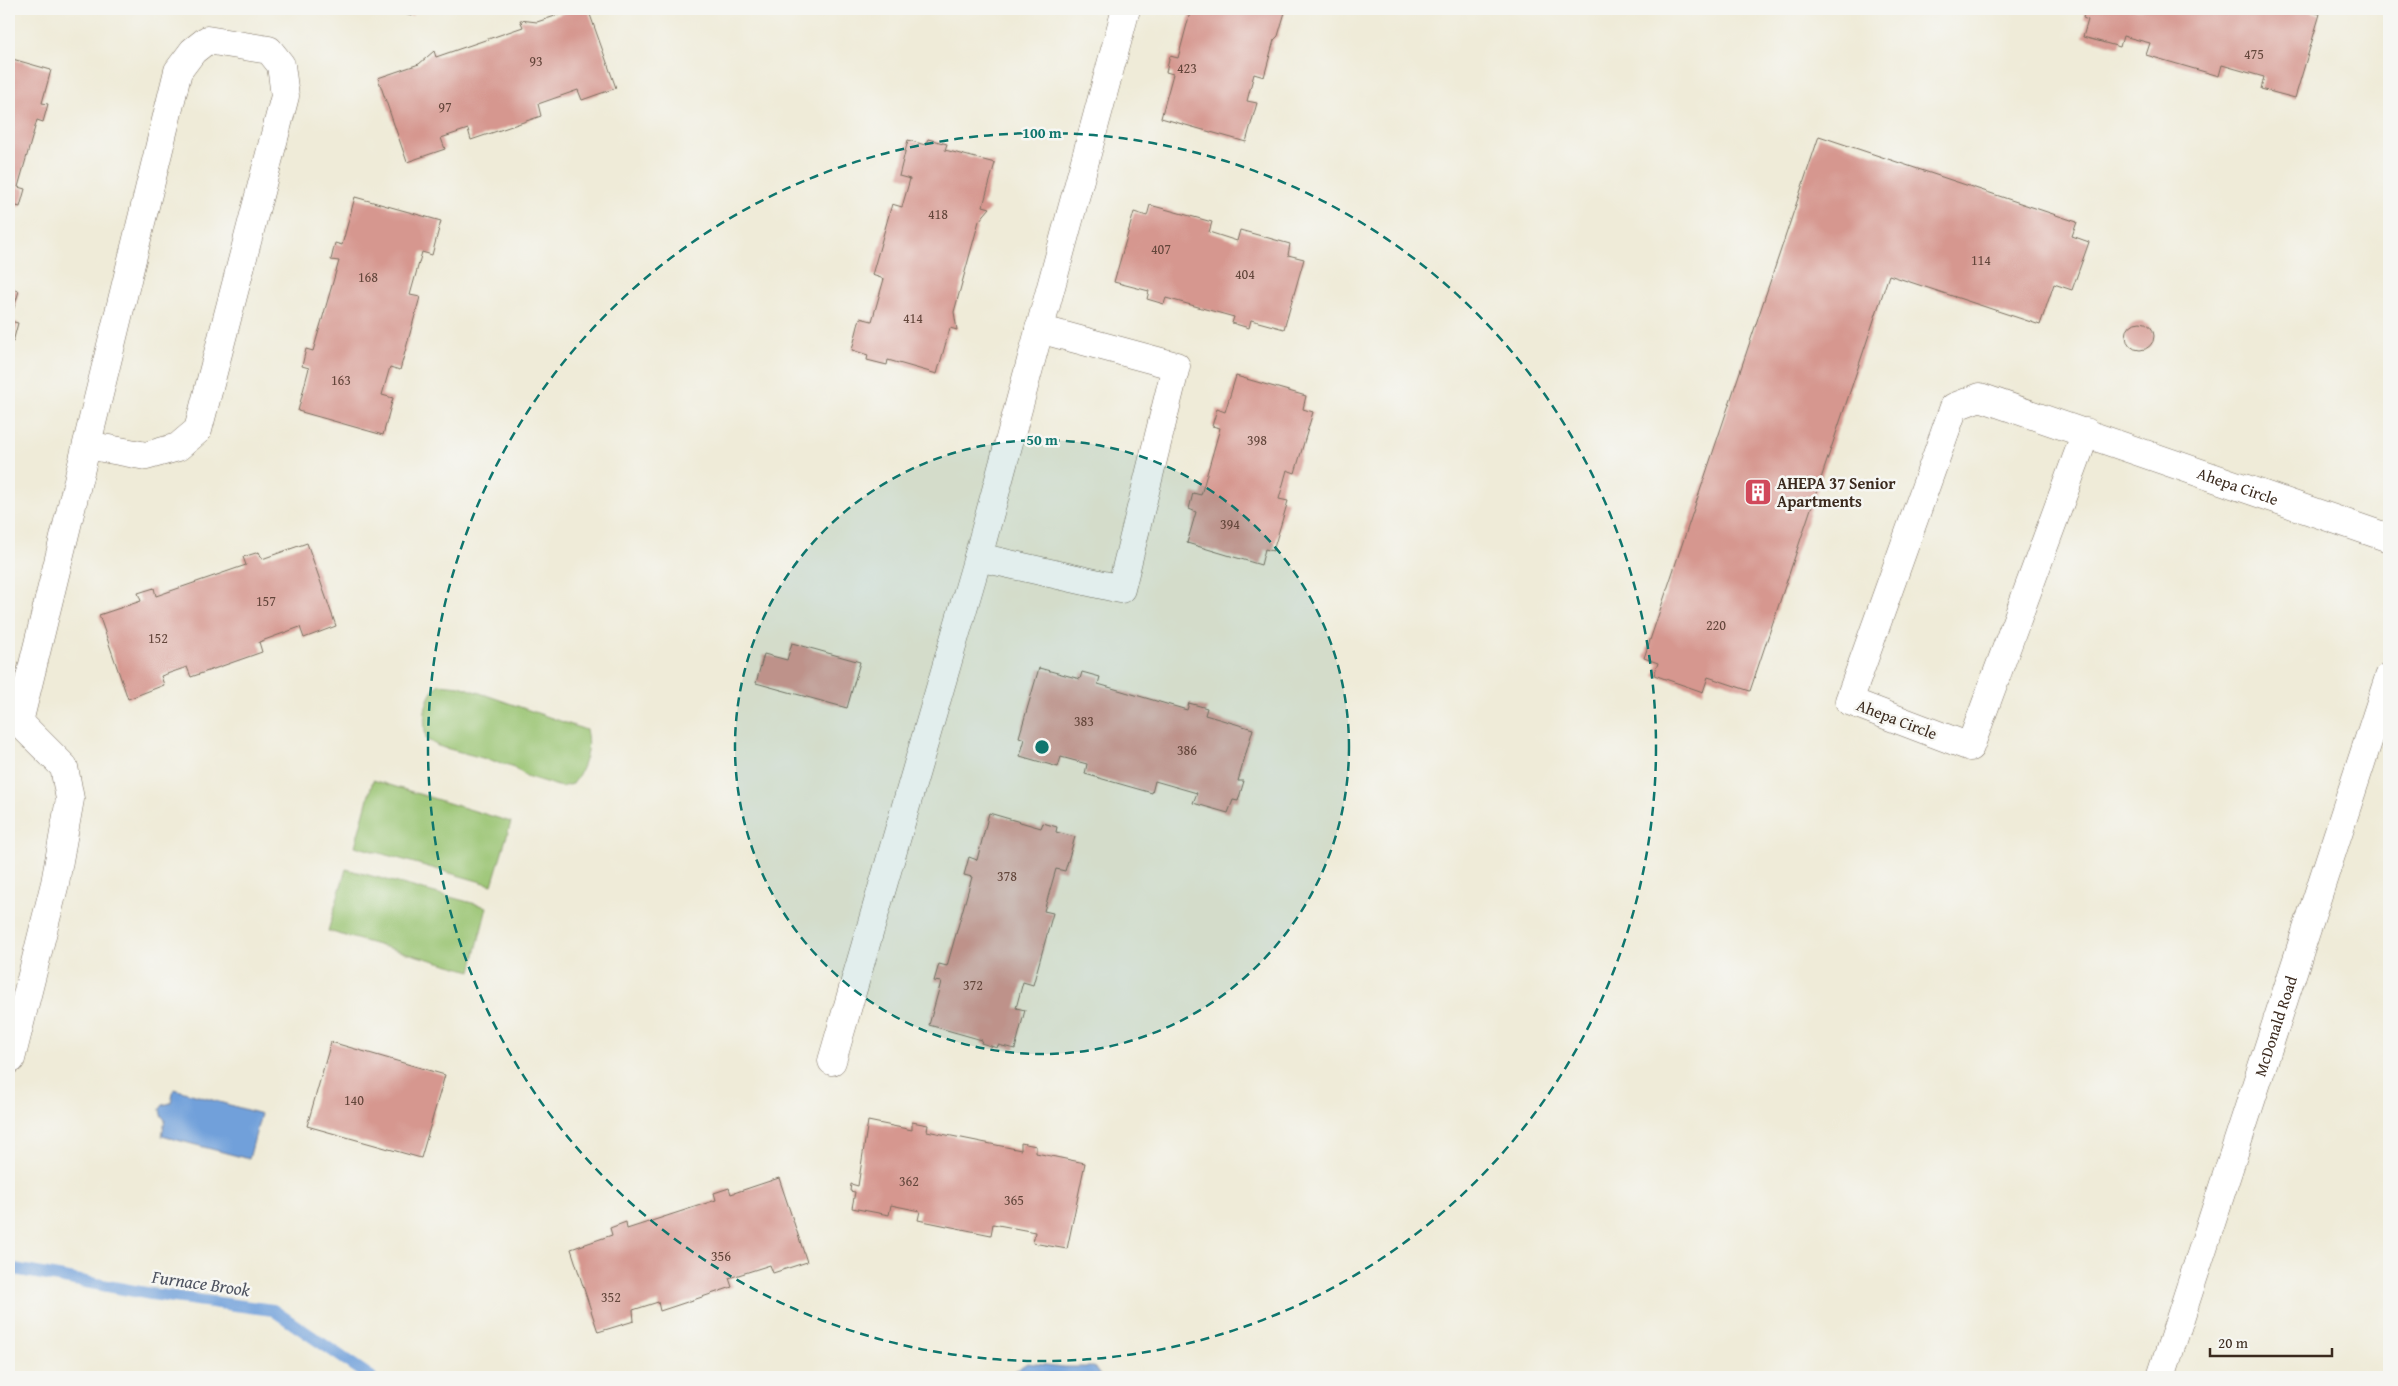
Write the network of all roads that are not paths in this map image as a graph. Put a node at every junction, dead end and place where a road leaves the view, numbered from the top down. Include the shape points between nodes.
1 (1126, 9) edge
2 (1039, 329) junction
3 (2086, 432) junction
4 (87, 444) junction
5 (2389, 538) edge
6 (978, 557) junction
7 (2389, 677) edge
8 (14, 723) edge
9 (11, 1059) dead end
10 (832, 1061) dead end
11 (2162, 1377) edge

1 - 2 street
2 - 6 street
2 - 6 street via 1176,366 1121,589
3 - 3 street, Ahepa Circle via 1980,396 1954,407 1849,701 1970,747
3 - 5 street, Ahepa Circle
4 - 4 street via 178,72 207,40 269,50 281,65 285,96 198,430 178,447 146,456
4 - 8 street
6 - 10 street
7 - 11 street, McDonald Road
8 - 9 street via 64,767 70,799 55,883

